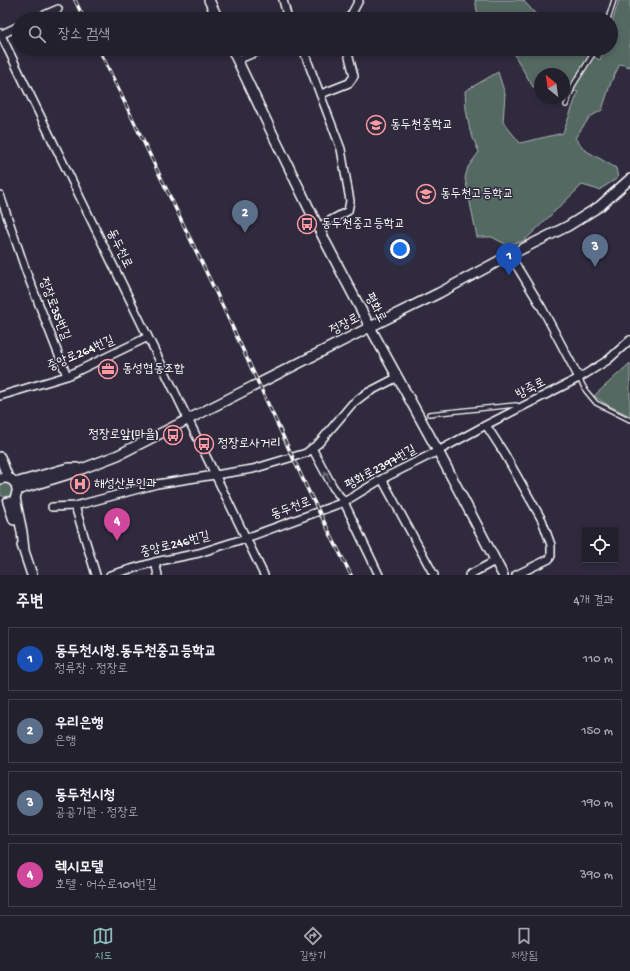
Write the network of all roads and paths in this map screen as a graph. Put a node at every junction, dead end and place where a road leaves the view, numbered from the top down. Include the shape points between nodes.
1 (209, 0) edge
2 (282, 0) edge
3 (359, 0) edge
4 (614, 0) edge
5 (58, 9) dead end
6 (51, 12) edge
7 (215, 12) edge
8 (286, 12) edge
9 (353, 12) edge
10 (610, 12) edge
11 (12, 29) edge
12 (0, 34) edge
13 (235, 56) edge
14 (247, 56) edge
15 (306, 56) edge
16 (349, 56) edge
17 (592, 56) edge
18 (237, 60) junction
19 (321, 94) junction
20 (566, 105) dead end
21 (630, 179) edge
22 (0, 195) edge
23 (318, 227) junction
24 (510, 255) junction
25 (370, 327) junction
26 (148, 337) junction
27 (630, 340) edge
28 (67, 376) junction
29 (398, 377) junction
30 (579, 378) junction
31 (0, 396) edge
32 (521, 408) junction
33 (430, 414) dead end
34 (188, 420) junction
35 (630, 420) edge
36 (486, 425) junction
37 (312, 448) junction
38 (438, 451) junction
39 (0, 457) edge
40 (215, 474) junction
41 (382, 479) junction
42 (9, 490) edge
43 (344, 502) junction
44 (52, 506) dead end
45 (75, 506) junction
46 (246, 538) junction
47 (155, 562) junction
48 (495, 562) junction
49 (32, 575) edge
50 (96, 575) edge
51 (110, 575) edge
52 (158, 575) edge
53 (264, 575) edge
54 (379, 575) edge
55 (434, 575) edge
56 (470, 575) edge
57 (503, 575) edge
58 (516, 575) edge

1 - 7 street
2 - 8 street
3 - 9 street
4 - 10 lane
5 - 6 street
11 - 12 street, 동두천로
12 - 26 street, 동두천로
13 - 18 street, 평화로
14 - 18 street
15 - 19 street
16 - 19 street via 354,76 348,83
17 - 20 lane via 574,84
18 - 23 street, 평화로
19 - 23 street via 341,149 350,201 348,211
21 - 24 street, 정장로 via 600,206 568,226
22 - 28 street, 정장로35번길 via 27,274
23 - 25 street, 평화로
24 - 25 street, 정장로
24 - 30 street
25 - 29 street, 평화로
25 - 34 street, 정장로
26 - 28 street, 중앙로264번길
26 - 34 street, 동두천로
27 - 30 street, 방죽로 via 608,360
28 - 31 street, 중앙로264번길
29 - 37 street via 364,394
29 - 38 street, 평화로
30 - 32 street, 방죽로
30 - 35 lane via 586,392 596,403
32 - 33 lane via 516,405
32 - 36 street, 방죽로
34 - 40 street, 동두천로
34 - 42 street, 정장로 via 118,455 84,468 68,468
36 - 38 street, 방죽로
36 - 58 street via 538,514 551,545 549,559
37 - 40 street via 306,453 253,469
43 -> 37 street
38 - 41 street, 평화로2397번길
38 - 48 street, 평화로
39 - 42 street
40 - 45 street via 157,484
40 - 46 street, 동두천로
41 - 43 street, 평화로2397번길
41 - 55 street
42 - 49 street via 18,535
43 - 46 street, 동두천로
43 - 54 street, 평화로2397번길
44 - 45 street
45 - 50 street
46 - 47 street, 중앙로246번길 via 199,553
46 - 53 street, 동두천로
47 - 51 street, 중앙로246번길
47 - 52 street
48 - 56 street
48 - 57 street, 평화로

